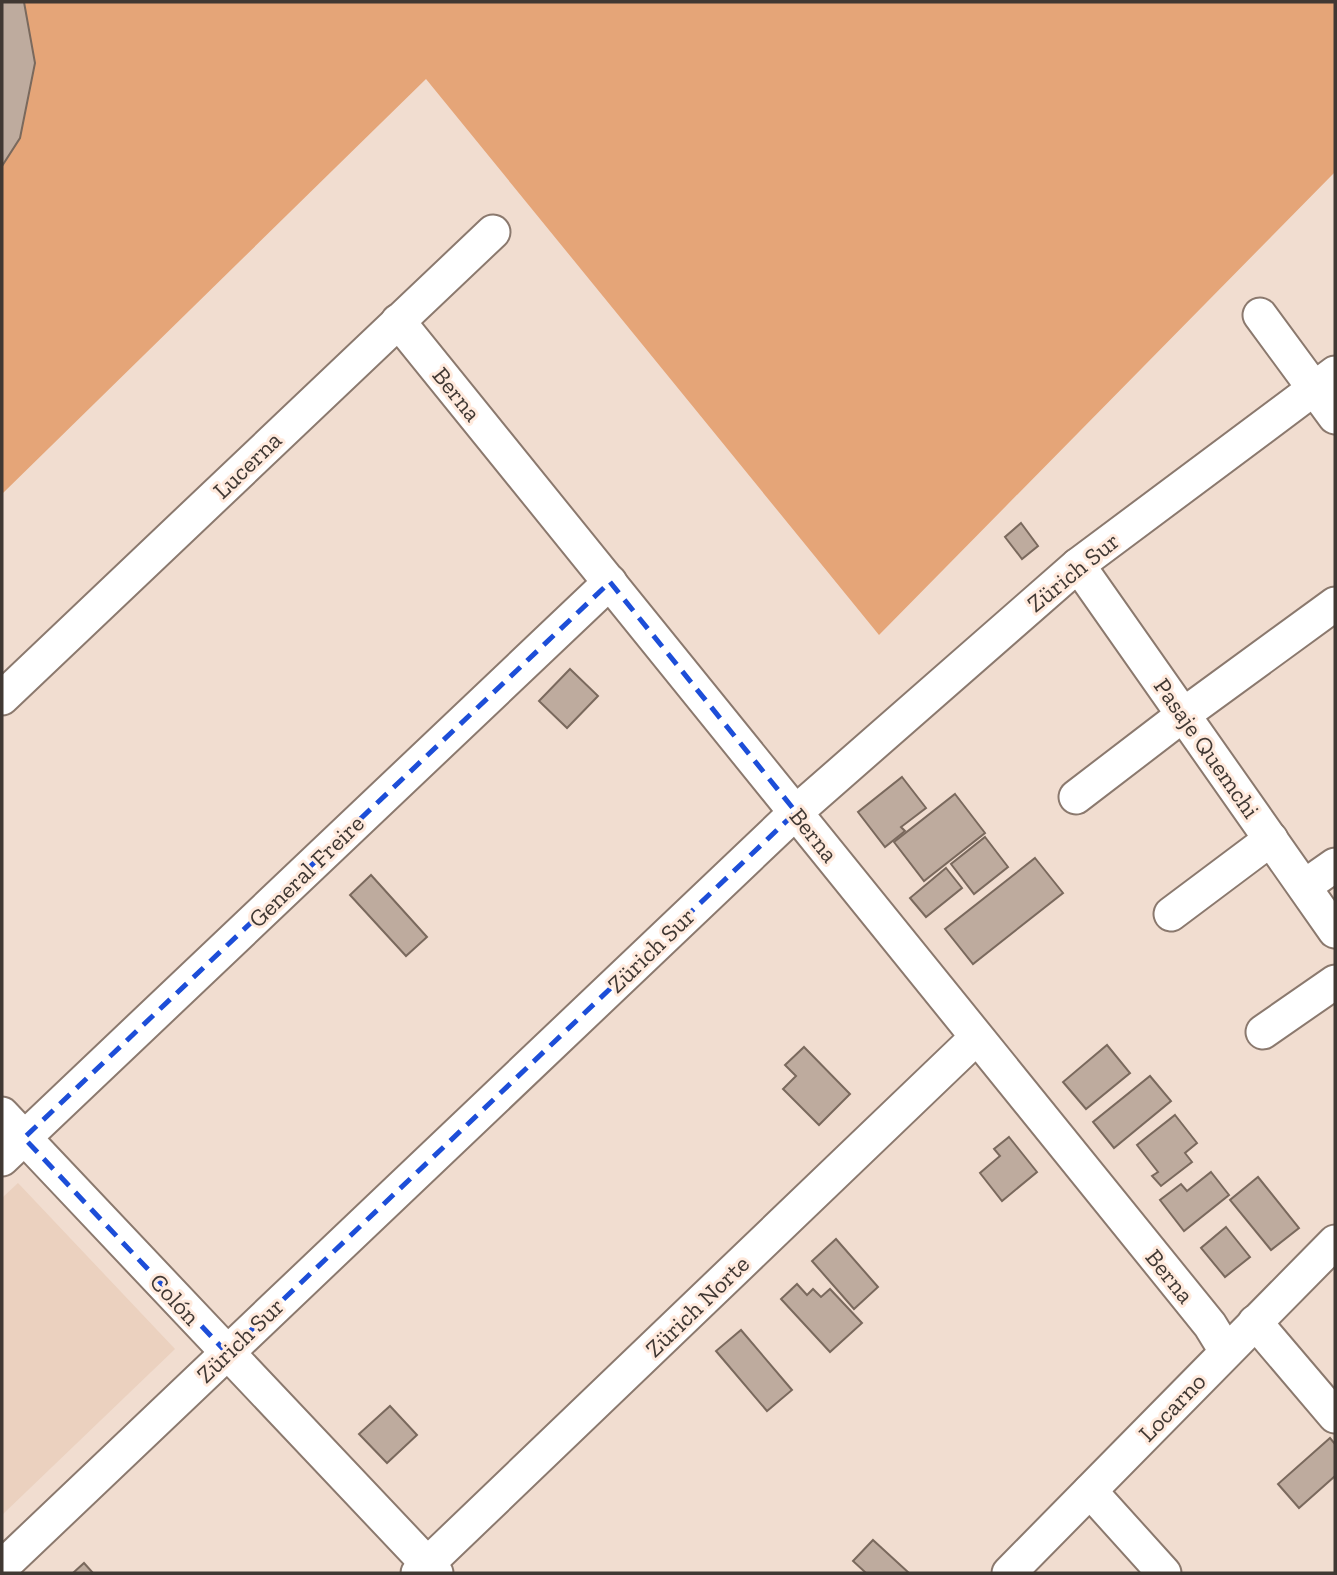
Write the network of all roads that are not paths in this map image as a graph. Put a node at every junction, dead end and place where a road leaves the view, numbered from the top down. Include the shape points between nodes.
1 (493, 232) dead end
2 (1260, 315) dead end
3 (398, 321) junction
4 (1325, 380) edge
5 (1335, 417) edge
6 (1078, 565) junction
7 (610, 582) junction
8 (1335, 604) edge
9 (2, 698) edge
10 (1183, 715) junction
11 (1076, 797) dead end
12 (796, 812) junction
13 (1271, 839) junction
14 (1335, 865) edge
15 (1305, 886) junction
16 (1171, 915) dead end
17 (1335, 931) edge
18 (1335, 982) edge
19 (1263, 1032) dead end
20 (976, 1038) junction
21 (2, 1114) edge
22 (13, 1149) edge
23 (1335, 1242) edge
24 (1255, 1322) junction
25 (1226, 1351) junction
26 (226, 1353) junction
27 (1335, 1416) edge
28 (1090, 1491) junction
29 (2, 1567) edge
30 (427, 1570) edge
31 (1009, 1573) edge
32 (1164, 1573) edge

1 - 3 street, Lucerna
2 - 4 street
3 - 7 street, Berna
3 - 9 street, Lucerna
4 - 5 street
4 - 6 street, Zürich Sur
6 - 10 street, Pasaje Quemchi
6 - 12 street, Zürich Sur
7 - 12 street, Berna
7 - 22 street, General Freire
8 - 10 street
10 - 11 street
10 - 13 street, Pasaje Quemchi
12 - 20 street, Berna
12 - 26 street, Zürich Sur
13 - 15 street, Pasaje Quemchi
13 - 16 street
14 - 15 street
15 - 17 street, Pasaje Quemchi
18 - 19 street
20 - 25 street, Berna via 1210,1325
20 - 30 street, Zürich Norte
21 - 22 street, Colón
22 - 26 street, Colón
23 - 24 street, Locarno
24 - 25 street, Locarno
24 - 27 street
25 - 28 street, Locarno
26 - 29 street, Zürich Sur
26 - 30 street, Colón
28 - 31 street, Locarno
28 - 32 street

